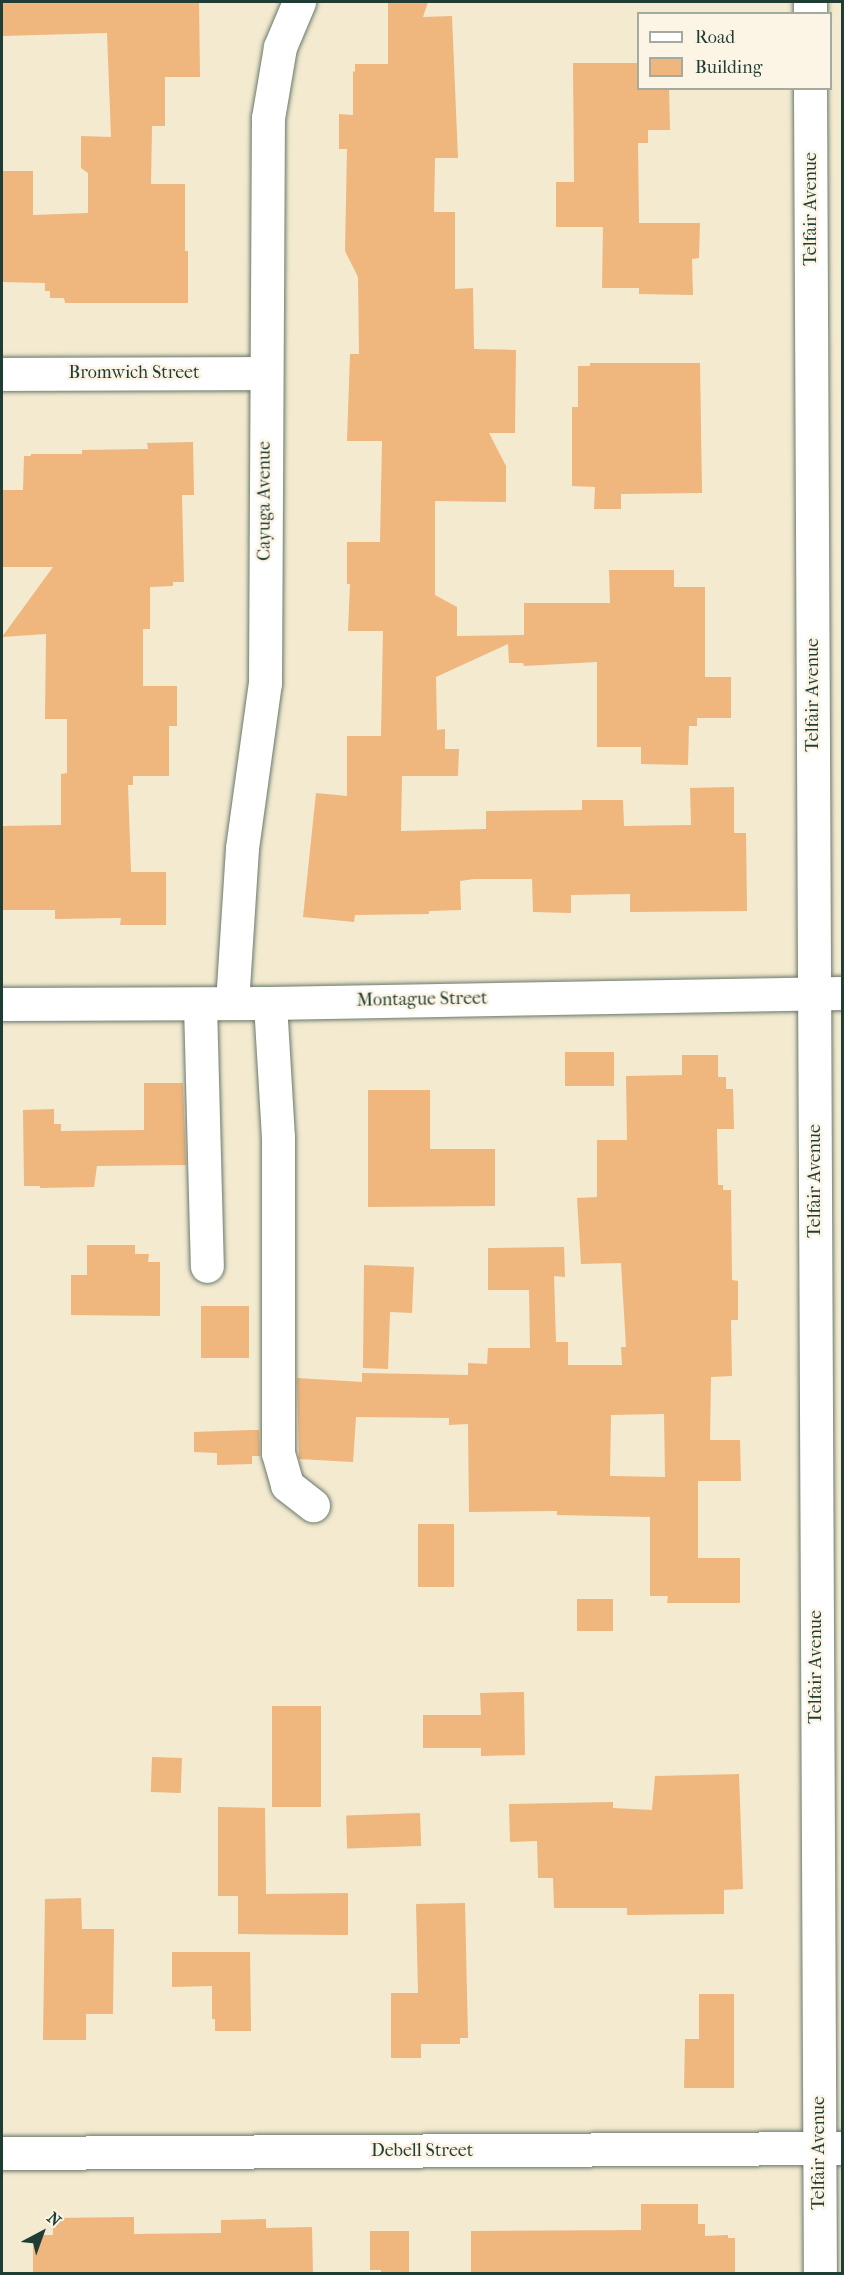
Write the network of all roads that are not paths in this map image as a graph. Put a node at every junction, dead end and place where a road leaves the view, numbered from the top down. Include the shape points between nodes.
1 (299, 2) edge
2 (810, 90) edge
3 (266, 373) junction
4 (2, 374) edge
5 (829, 993) edge
6 (270, 1003) junction
7 (2, 1004) edge
8 (216, 1004) junction
9 (207, 1266) dead end
10 (313, 1505) dead end
11 (829, 1548) edge
12 (831, 2148) edge
13 (2, 2153) edge
14 (820, 2274) edge

1 - 3 street, Cayuga Avenue via 280,47 268,118
2 - 5 street, Telfair Avenue
3 - 4 street, Bromwich Street
3 - 8 street, Cayuga Avenue via 265,683
5 - 6 street, Montague Street
5 - 11 street, Telfair Avenue
6 - 8 street, Montague Street
6 - 10 street via 278,1137 278,1453 287,1485
7 - 8 street, Montague Street
8 - 9 street, Cayuga Avenue
11 - 12 street, Telfair Avenue
12 - 13 street, Debell Street
12 - 14 street, Telfair Avenue

